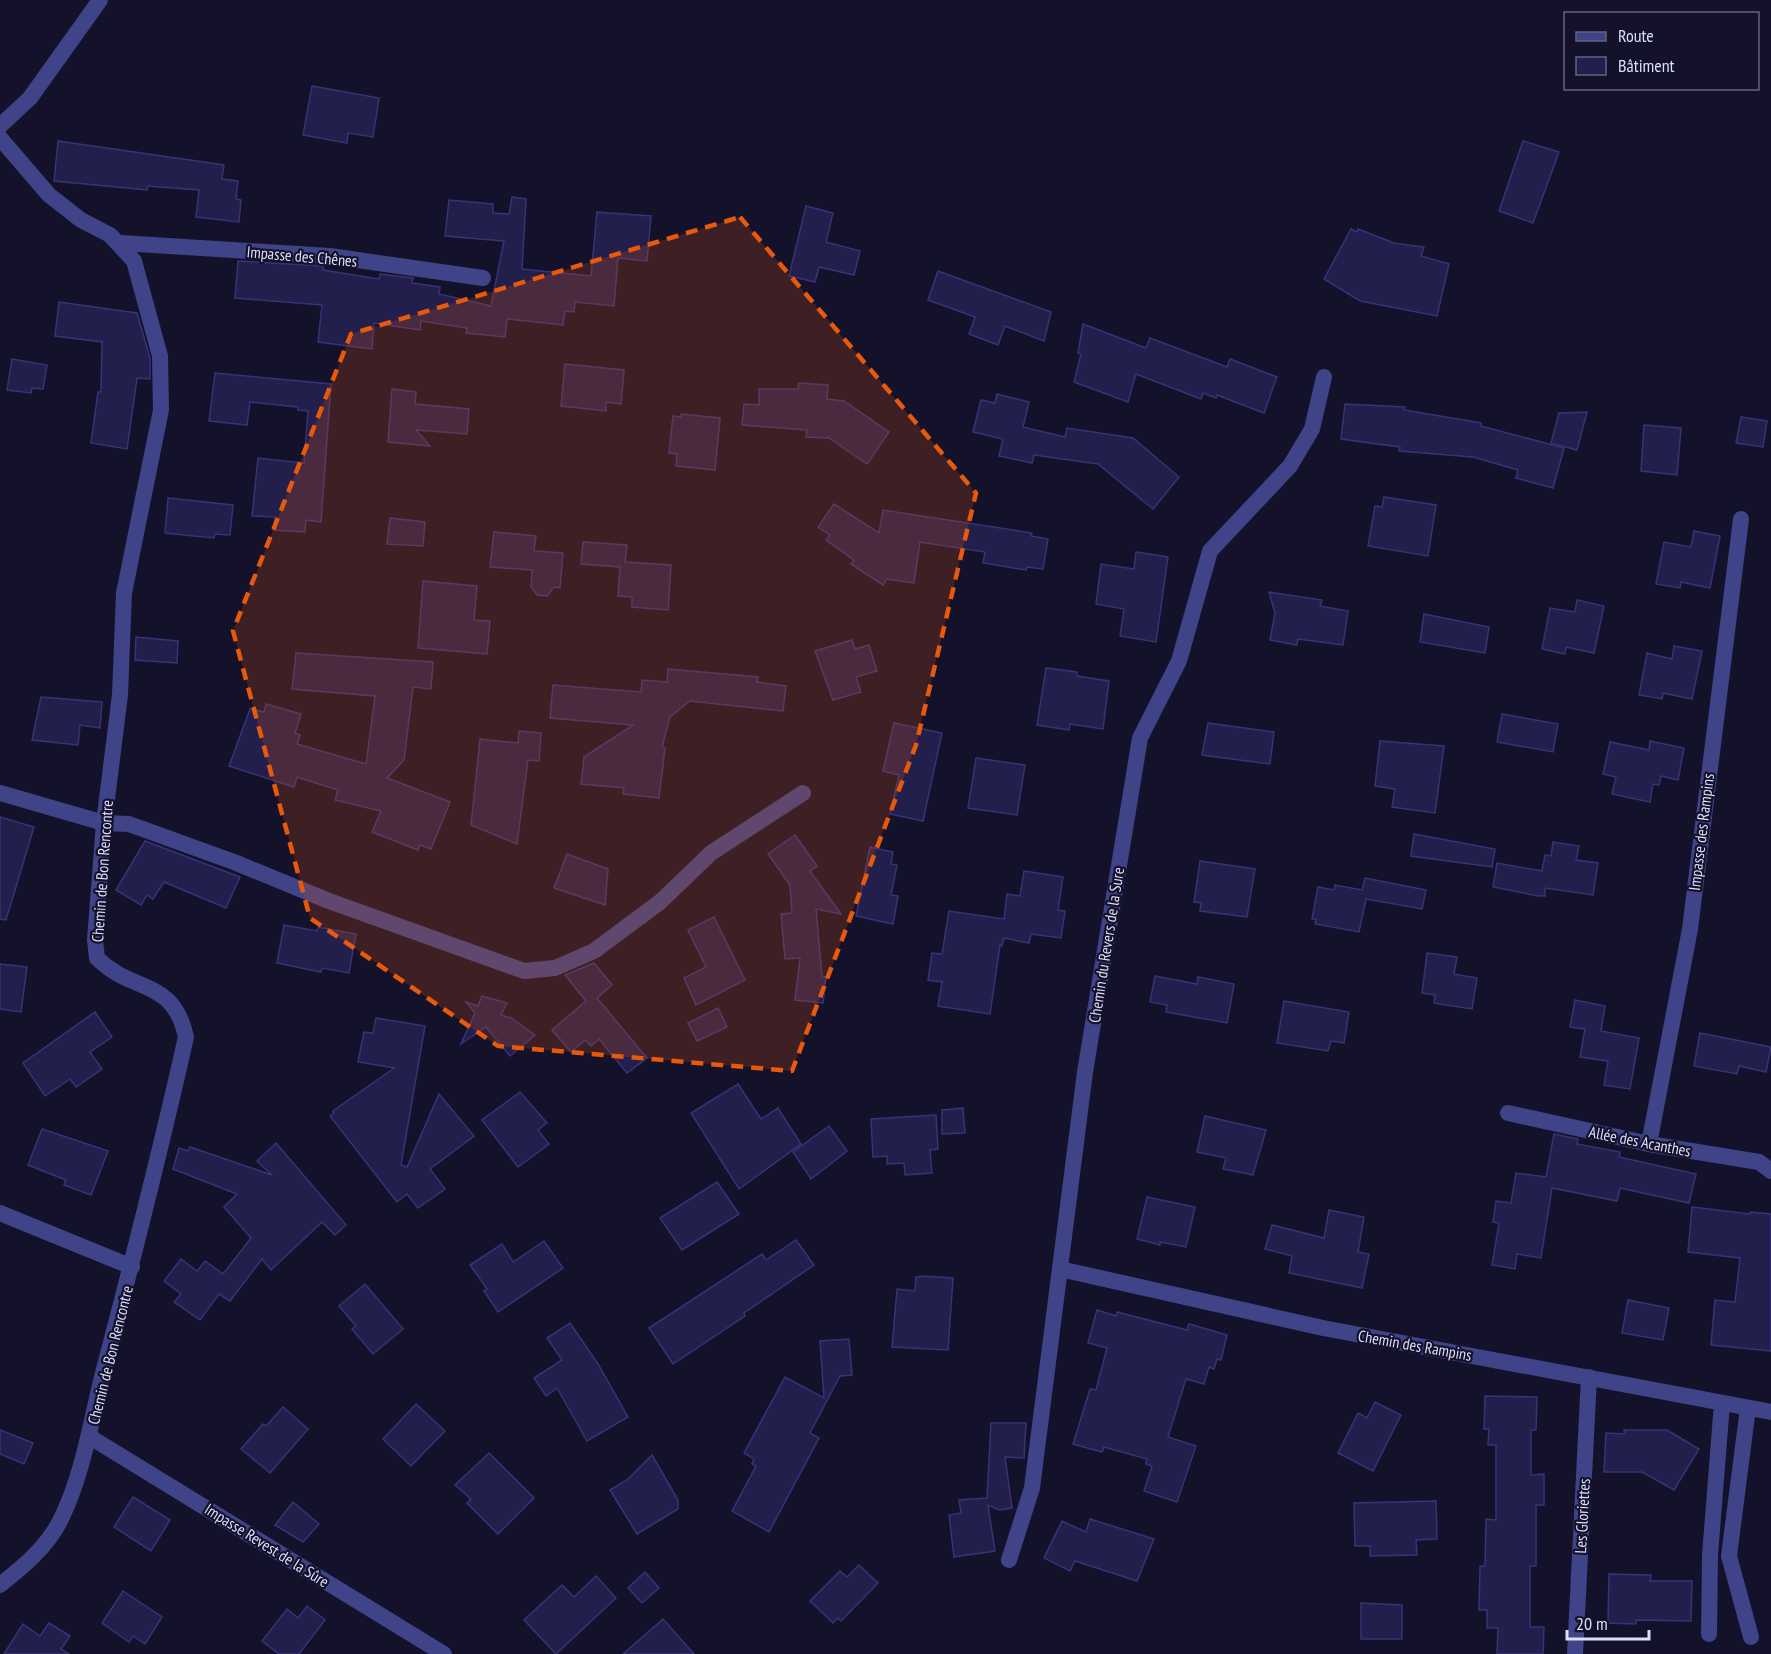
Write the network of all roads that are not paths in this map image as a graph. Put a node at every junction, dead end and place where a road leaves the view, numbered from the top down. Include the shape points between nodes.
1 (100, 0) edge
2 (0, 126) edge
3 (0, 138) edge
4 (121, 243) junction
5 (483, 278) dead end
6 (1324, 377) dead end
7 (1741, 519) dead end
8 (0, 793) edge
9 (803, 793) dead end
10 (104, 823) junction
11 (1508, 1113) dead end
12 (1649, 1144) junction
13 (1771, 1171) edge
14 (0, 1213) edge
15 (132, 1267) junction
16 (1060, 1269) junction
17 (1588, 1377) junction
18 (1722, 1403) junction
19 (1748, 1408) junction
20 (1771, 1412) edge
21 (90, 1437) junction
22 (1009, 1560) dead end
23 (0, 1585) edge
24 (1709, 1634) dead end
25 (1751, 1637) dead end
26 (444, 1654) edge
27 (1575, 1654) edge

1 - 2 street via 30,98
3 - 4 street, Chemin de Bon Rencontre via 49,195 81,220
4 - 5 street, Impasse des Chênes via 330,256
4 - 10 street, Chemin de Bon Rencontre via 140,278 160,356 161,410 124,593 120,695
6 - 16 street, Chemin du Revers de la Sure via 1312,429 1290,466 1210,551 1179,661 1140,738 1085,1072
7 - 12 street, Impasse des Rampins via 1690,929
8 - 10 street
9 - 10 street via 711,853 660,902 594,951 555,968 524,971 129,824
10 - 15 street, Chemin de Bon Rencontre via 97,958 108,969 162,994 182,1018 186,1037
11 - 12 street, Allée des Acanthes
12 - 13 street, Allée des Acanthes via 1759,1162
14 - 15 street
15 - 21 street, Chemin de Bon Rencontre
16 - 17 street, Chemin des Rampins via 1323,1328
16 - 22 street, Chemin du Revers de la Sure via 1032,1488
17 - 18 street, Chemin des Rampins
17 - 27 street, Les Gloriettes
18 - 19 street, Chemin des Rampins
18 - 24 street via 1710,1555
19 - 20 street, Chemin des Rampins
19 - 25 street via 1730,1557
21 - 23 street, Chemin de Bon Rencontre via 61,1519 32,1559
21 - 26 street, Impasse Revest de la Sûre

